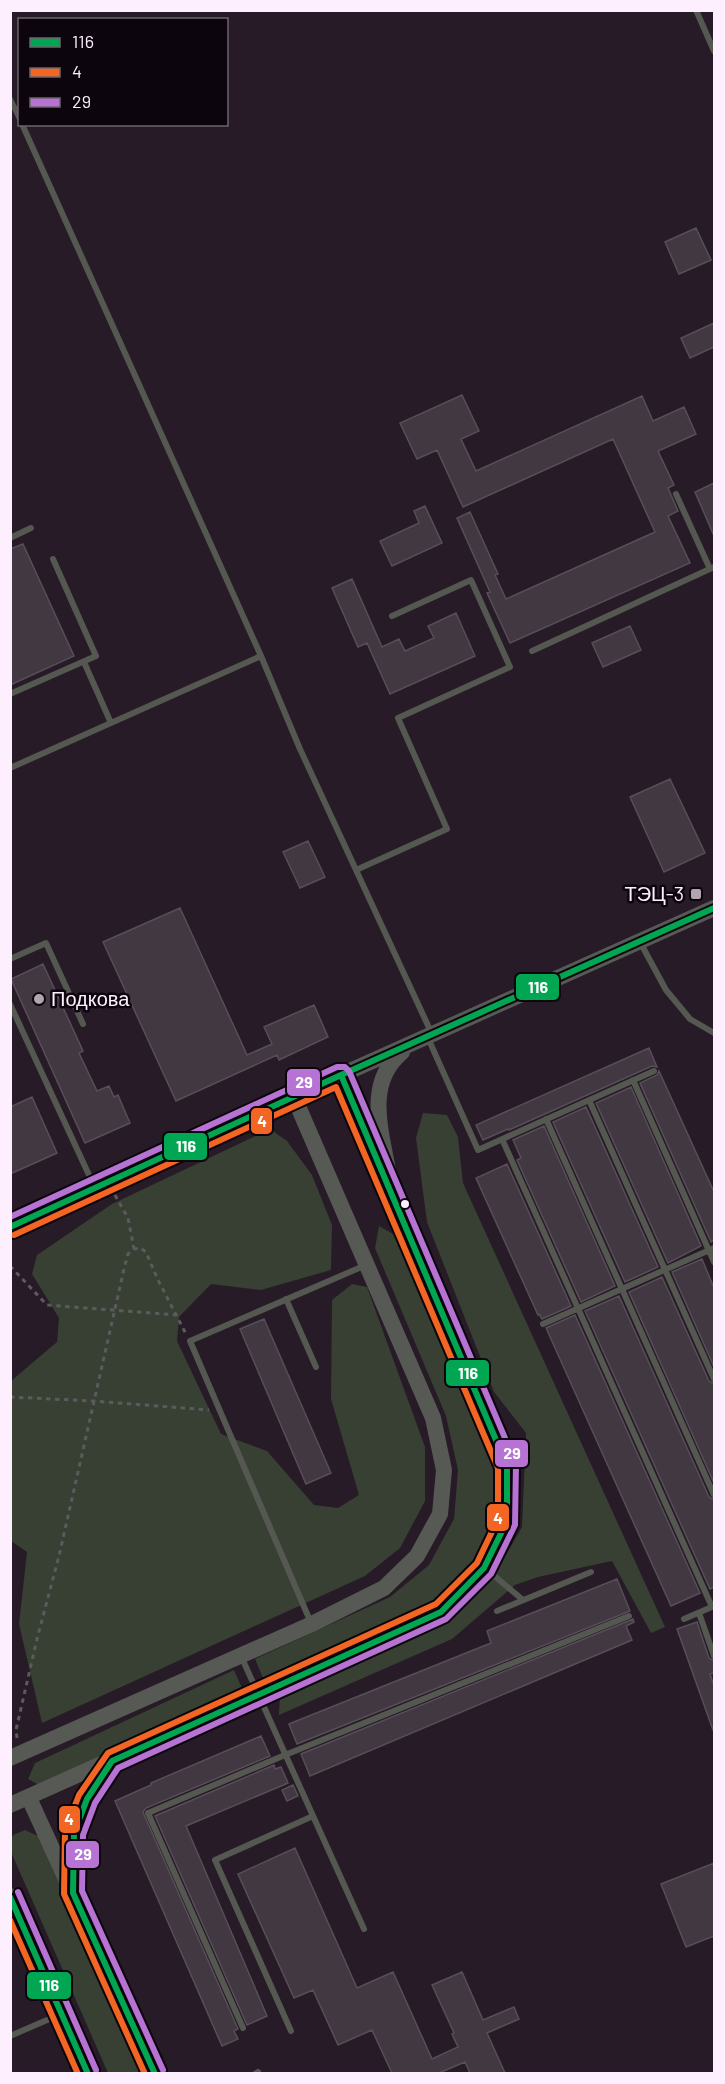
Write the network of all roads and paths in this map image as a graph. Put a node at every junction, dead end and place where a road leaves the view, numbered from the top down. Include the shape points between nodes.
1 (696, 10) edge
2 (714, 51) edge
3 (10, 99) edge
4 (18, 115) edge
5 (23, 126) edge
6 (676, 494) dead end
7 (31, 528) dead end
8 (10, 538) edge
9 (53, 559) dead end
10 (712, 568) edge
11 (392, 616) dead end
12 (532, 651) dead end
13 (261, 656) junction
14 (84, 662) junction
15 (10, 694) edge
16 (111, 723) junction
17 (10, 768) edge
18 (356, 870) junction
19 (714, 908) edge
20 (640, 941) junction
21 (10, 959) edge
22 (10, 1004) edge
23 (84, 1024) dead end
24 (714, 1033) edge
25 (425, 1038) junction
26 (654, 1071) dead end
27 (341, 1075) junction
28 (633, 1080) junction
29 (294, 1097) junction
30 (590, 1100) junction
31 (546, 1119) junction
32 (502, 1139) junction
33 (101, 1186) junction
34 (393, 1198) junction
35 (10, 1227) edge
36 (134, 1249) junction
37 (712, 1249) edge
38 (714, 1262) edge
39 (366, 1265) junction
40 (10, 1266) edge
41 (666, 1269) junction
42 (622, 1289) junction
43 (286, 1299) junction
44 (578, 1309) junction
45 (115, 1311) junction
46 (177, 1315) junction
47 (543, 1324) dead end
48 (189, 1341) junction
49 (316, 1367) dead end
50 (714, 1378) edge
51 (10, 1397) edge
52 (93, 1401) junction
53 (220, 1411) junction
54 (714, 1496) edge
55 (484, 1568) junction
56 (591, 1572) dead end
57 (523, 1600) junction
58 (713, 1607) edge
59 (497, 1611) dead end
60 (699, 1613) junction
61 (629, 1616) dead end
62 (684, 1619) dead end
63 (312, 1624) junction
64 (241, 1655) junction
65 (714, 1656) edge
66 (258, 1695) junction
67 (285, 1755) junction
68 (14, 1757) edge
69 (112, 1761) junction
70 (29, 1798) junction
71 (10, 1805) edge
72 (313, 1816) junction
73 (73, 1893) junction
74 (10, 1896) edge
75 (364, 1929) dead end
76 (61, 2014) junction
77 (243, 2028) dead end
78 (291, 2031) dead end
79 (10, 2036) edge
80 (88, 2073) edge
81 (155, 2073) edge

1 - 2 lane
3 - 4 lane
5 - 13 lane
6 - 10 lane
7 - 8 lane
9 - 14 lane via 96,656
10 - 12 lane
11 - 18 lane via 471,580 510,667 398,718 447,829
13 - 16 lane
13 - 18 lane
14 - 15 lane
14 - 16 lane
16 - 17 lane
18 - 25 lane
19 - 20 main road
20 - 24 lane via 666,990 690,1019
20 - 25 main road
21 - 23 lane via 46,943
22 - 33 lane
25 - 27 main road
25 - 32 lane via 478,1150
25 - 34 main road via 391,1061 379,1084 379,1111
26 - 28 lane
27 - 29 main road
27 - 34 main road
28 - 30 lane
28 - 37 lane
29 - 33 main road
29 - 39 main road
30 - 31 lane
30 - 41 lane
31 - 32 lane
31 - 42 lane
32 - 44 lane
33 - 35 main road
33 - 36 path via 128,1218
34 - 55 main road via 507,1466 507,1521
36 - 45 path via 128,1254
36 - 46 path via 146,1252
37 - 38 lane
37 - 41 lane
39 - 43 lane
39 - 63 main road via 433,1418 444,1470 440,1514 417,1556 384,1588
40 - 45 path via 47,1305
41 - 42 lane
41 - 50 lane
42 - 44 lane
42 - 54 lane
43 - 48 lane
43 - 49 lane
44 - 47 lane
44 - 58 lane
45 - 46 path
45 - 52 path
46 - 48 path
48 - 53 lane
51 - 52 path
52 - 53 path
52 - 68 path via 16,1730
53 - 63 lane
55 - 57 lane
55 - 66 main road via 441,1612
56 - 57 lane
57 - 59 lane
58 - 60 lane
60 - 62 lane
60 - 65 lane
61 - 67 lane
63 - 64 main road
64 - 66 lane
64 - 68 main road
66 - 67 lane
66 - 69 main road
67 - 72 lane
67 - 77 lane via 148,1813
69 - 70 main road
69 - 73 main road via 87,1799 74,1833
70 - 71 main road
70 - 73 main road
72 - 75 lane
72 - 78 lane via 214,1860
73 - 81 main road
74 - 76 main road
76 - 79 lane
76 - 80 main road

